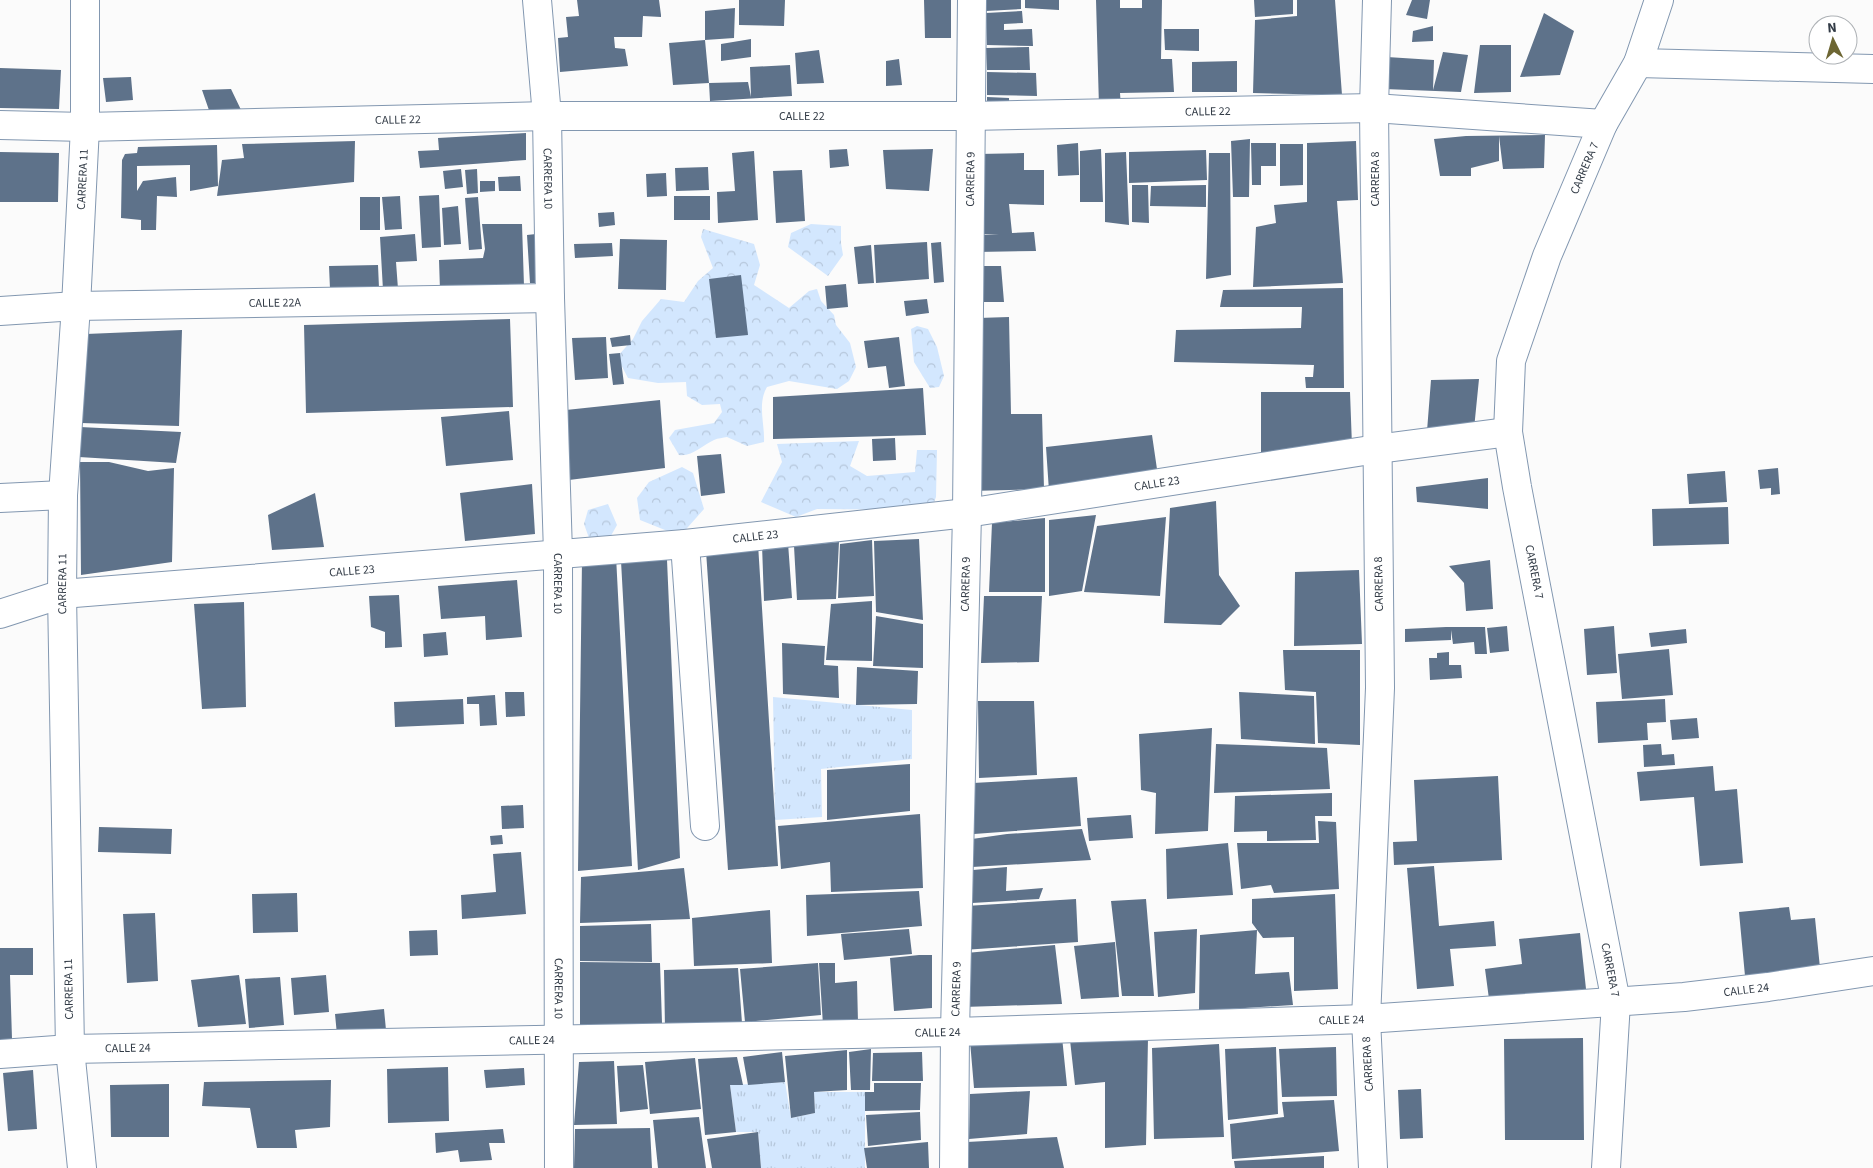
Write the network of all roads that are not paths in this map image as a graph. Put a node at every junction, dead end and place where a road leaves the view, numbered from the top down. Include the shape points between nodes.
1 (84, 0) edge
2 (537, 0) edge
3 (972, 0) edge
4 (1377, 0) edge
5 (1659, 0) edge
6 (1638, 63) junction
7 (1873, 69) edge
8 (1374, 108) junction
9 (547, 116) junction
10 (970, 116) junction
11 (1603, 124) junction
12 (0, 125) edge
13 (85, 127) junction
14 (550, 298) junction
15 (76, 306) junction
16 (0, 311) edge
17 (1508, 432) junction
18 (1377, 449) junction
19 (63, 495) junction
20 (0, 498) edge
21 (967, 513) junction
22 (685, 544) junction
23 (558, 553) junction
24 (62, 594) junction
25 (0, 614) edge
26 (705, 826) dead end
27 (1873, 971) edge
28 (1616, 1002) junction
29 (1366, 1018) junction
30 (955, 1032) junction
31 (560, 1041) junction
32 (70, 1049) junction
33 (0, 1054) edge
34 (82, 1168) edge
35 (559, 1168) edge
36 (954, 1168) edge
37 (1373, 1168) edge
38 (1606, 1168) edge

1 - 13 street, CARRERA 11
2 - 9 street, CARRERA 10
3 - 10 street, CARRERA 9
4 - 8 street, CARRERA 8
5 - 6 street, CARRERA 7
6 - 7 street
6 - 11 street, CARRERA 7
8 - 10 street, CALLE 22
8 - 11 street, CALLE 22
8 - 18 street, CARRERA 8
9 - 10 street, CALLE 22
9 - 13 street, CALLE 22
9 - 14 street, CARRERA 10
10 - 21 street, CARRERA 9
11 - 17 street, CARRERA 7 via 1547,256 1511,361
12 - 13 street, CALLE 22
13 - 15 street, CARRERA 11
14 - 15 street, CALLE 22A
14 - 23 street, CARRERA 10
15 - 16 street, CALLE 22A
15 - 19 street, CARRERA 11
17 - 18 street, CALLE 23
17 - 28 street, CARRERA 7
18 - 21 street, CALLE 23
18 - 29 street, CARRERA 8 via 1380,688
19 - 20 street
19 - 24 street, CARRERA 11
21 - 22 street, CALLE 23
21 - 30 street, CARRERA 9
22 - 23 street, CALLE 23
22 - 26 street
23 - 24 street, CALLE 23
23 - 31 street, CARRERA 10
24 - 25 street, CALLE 23
24 - 32 street, CARRERA 11
27 - 28 street, CALLE 24 via 1768,988
28 - 29 street, CALLE 24
28 - 38 street, CARRERA 7
29 - 30 street, CALLE 24
29 - 37 street, CARRERA 8
30 - 31 street, CALLE 24
30 - 36 street, CARRERA 9
31 - 32 street, CALLE 24
31 - 35 street, CARRERA 10
32 - 33 street, CALLE 24
32 - 34 street, CARRERA 11

